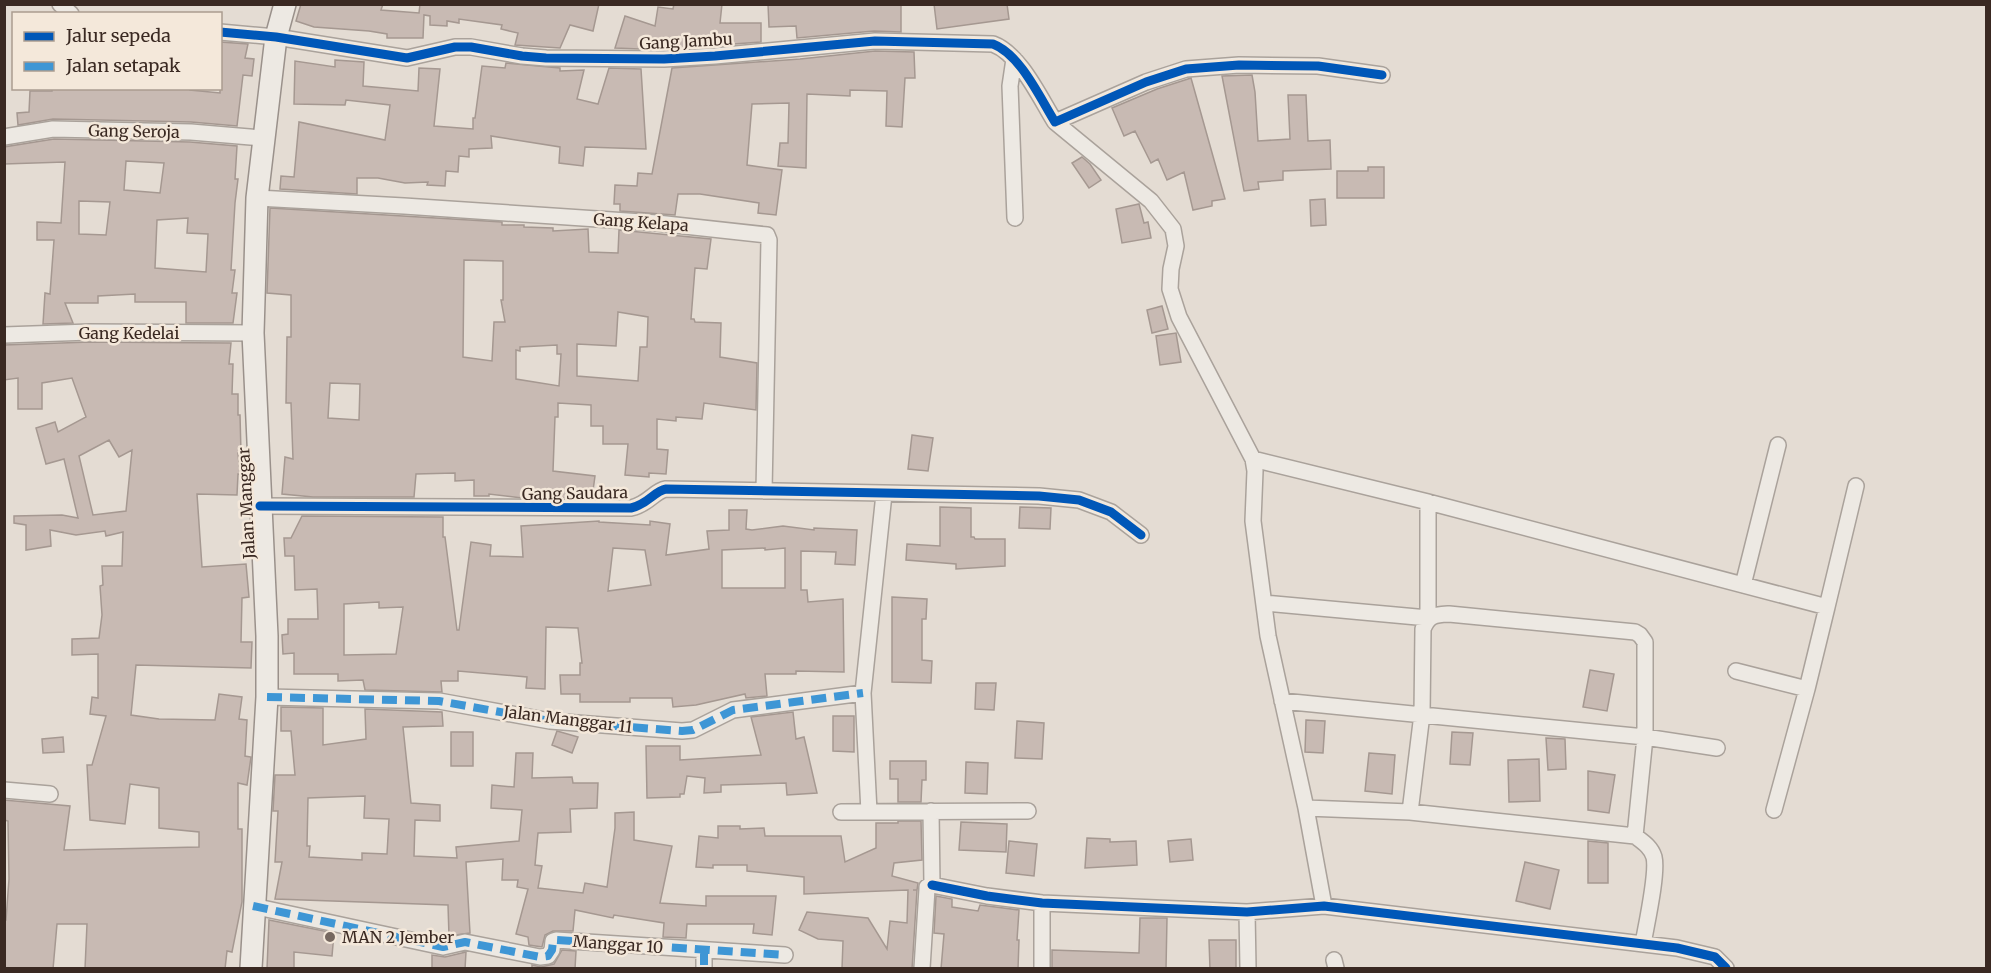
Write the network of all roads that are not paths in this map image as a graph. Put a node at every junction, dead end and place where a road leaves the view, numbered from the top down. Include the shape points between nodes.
1 (285, 4) edge
2 (222, 32) edge
3 (276, 37) junction
4 (1014, 59) junction
5 (1382, 75) dead end
6 (1062, 119) junction
7 (4, 137) edge
8 (263, 138) junction
9 (257, 198) junction
10 (1015, 218) dead end
11 (253, 333) junction
12 (4, 335) edge
13 (1778, 445) dead end
14 (1253, 459) junction
15 (1856, 486) dead end
16 (764, 491) junction
17 (884, 494) junction
18 (1428, 502) junction
19 (260, 506) junction
20 (1141, 535) dead end
21 (1743, 585) junction
22 (1264, 603) junction
23 (1827, 607) junction
24 (1428, 618) junction
25 (1736, 671) dead end
26 (1807, 689) junction
27 (863, 693) junction
28 (267, 697) junction
29 (1282, 700) junction
30 (1422, 714) junction
31 (1645, 737) junction
32 (1717, 748) dead end
33 (4, 790) edge
34 (50, 794) dead end
35 (1306, 807) junction
36 (1774, 810) dead end
37 (931, 811) junction
38 (1028, 811) dead end
39 (841, 812) dead end
40 (868, 812) junction
41 (1410, 812) junction
42 (1635, 836) junction
43 (932, 885) junction
44 (1042, 903) junction
45 (1316, 905) junction
46 (254, 906) junction
47 (1247, 912) junction
48 (1642, 944) junction
49 (704, 950) junction
50 (785, 955) dead end
51 (251, 969) edge
52 (704, 969) edge
53 (922, 969) edge
54 (1042, 969) edge
55 (1248, 969) edge
56 (1726, 969) edge

1 - 3 main road, Jalan Manggar
2 - 3 street, Gang Jambu
3 - 4 street, Gang Jambu via 407,58 471,47 546,58 664,59 875,40 993,44
3 - 8 main road, Jalan Manggar
4 - 6 street, Gang Jambu
4 - 10 street via 1010,86
5 - 6 street via 1318,66 1186,69
6 - 14 street, Gang Jambu via 1151,201 1173,230 1176,246 1170,289 1179,317
7 - 8 street, Gang Seroja via 53,129
8 - 9 main road, Jalan Manggar
9 - 11 main road, Jalan Manggar
9 - 16 street, Gang Kelapa via 657,223 767,234
11 - 12 street, Gang Kedelai
11 - 19 main road, Jalan Manggar
13 - 21 street
14 - 18 street
14 - 22 street via 1253,522
15 - 23 street
16 - 17 street, Gang Saudara
16 - 19 street, Gang Saudara via 666,489 640,506 615,509
17 - 20 street, Gang Saudara via 1079,500 1111,512
17 - 27 street
18 - 21 street
18 - 24 street
19 - 28 main road, Jalan Manggar
21 - 23 street
22 - 24 street
22 - 29 street
23 - 26 street
24 - 30 street via 1423,629
24 - 31 street via 1449,614 1635,632 1645,642
25 - 26 street
26 - 36 street
27 - 28 street, Jalan Manggar 11 via 733,710 693,730 682,731 558,722 439,700
27 - 40 street
28 - 46 main road, Jalan Manggar
29 - 30 street
29 - 35 street
30 - 31 street
30 - 41 street
31 - 32 street
31 - 42 street
33 - 34 street
35 - 41 street
35 - 45 street
37 - 38 street
37 - 40 street
37 - 43 street
39 - 40 street
41 - 42 street
42 - 48 street via 1647,844 1654,858
43 - 44 street
43 - 53 street via 927,887
44 - 47 street
44 - 54 street
45 - 47 street
45 - 48 street
46 - 49 street, Manggar 10 via 443,947 465,942 540,957 548,956 556,940
46 - 51 main road, Jalan Manggar
47 - 55 street
48 - 56 street via 1715,957
49 - 50 street, Manggar 10
49 - 52 street

